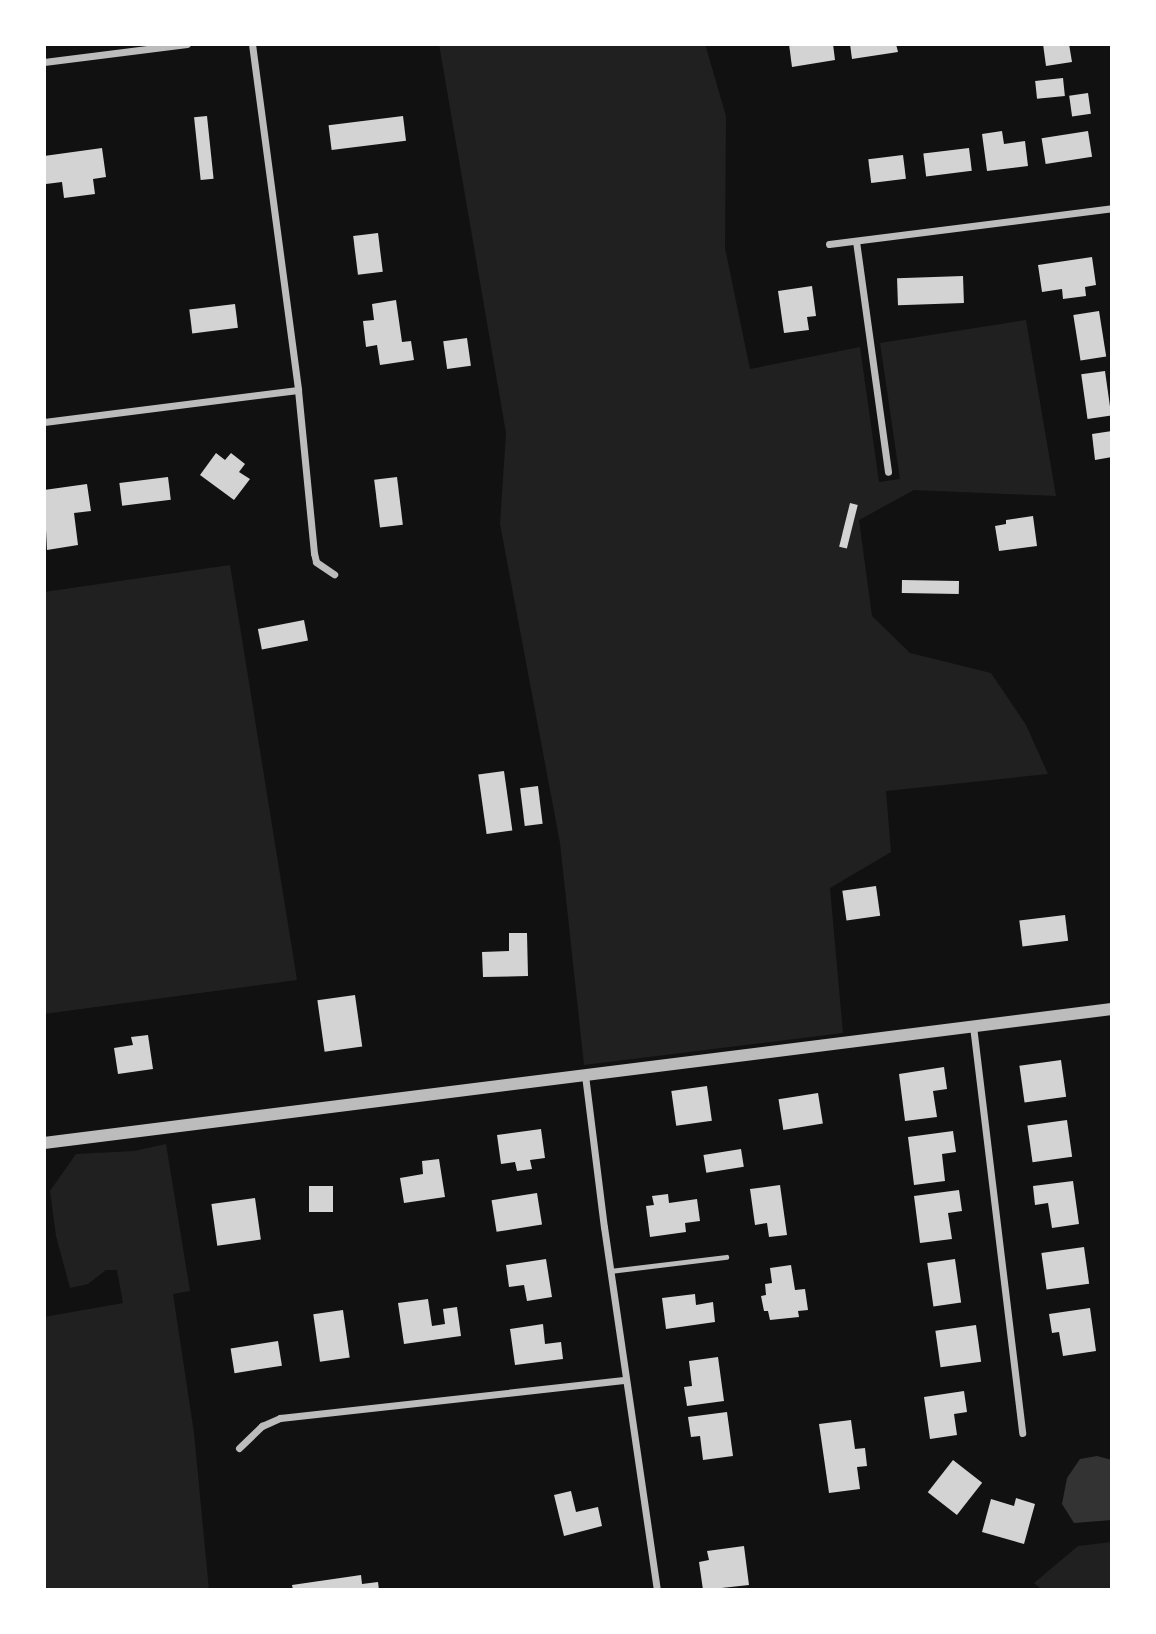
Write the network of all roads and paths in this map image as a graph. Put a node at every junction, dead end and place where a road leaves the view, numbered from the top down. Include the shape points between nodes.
1 (187, 44) edge
2 (252, 44) edge
3 (44, 62) edge
4 (1112, 208) edge
5 (856, 241) junction
6 (829, 244) dead end
7 (298, 390) junction
8 (44, 422) edge
9 (888, 472) dead end
10 (334, 574) dead end
11 (1112, 1009) edge
12 (973, 1026) junction
13 (585, 1074) junction
14 (44, 1143) edge
15 (726, 1257) dead end
16 (610, 1271) junction
17 (626, 1380) junction
18 (1022, 1433) dead end
19 (239, 1448) dead end
20 (657, 1590) edge

1 - 3 street
2 - 7 street
4 - 5 street
5 - 6 street
5 - 9 street
7 - 8 street
7 - 10 street via 314,553 316,562
11 - 12 street
12 - 13 street
12 - 18 street
13 - 14 street
13 - 16 street
15 - 16 lane
16 - 17 street
17 - 19 street via 291,1416 262,1426
17 - 20 street

